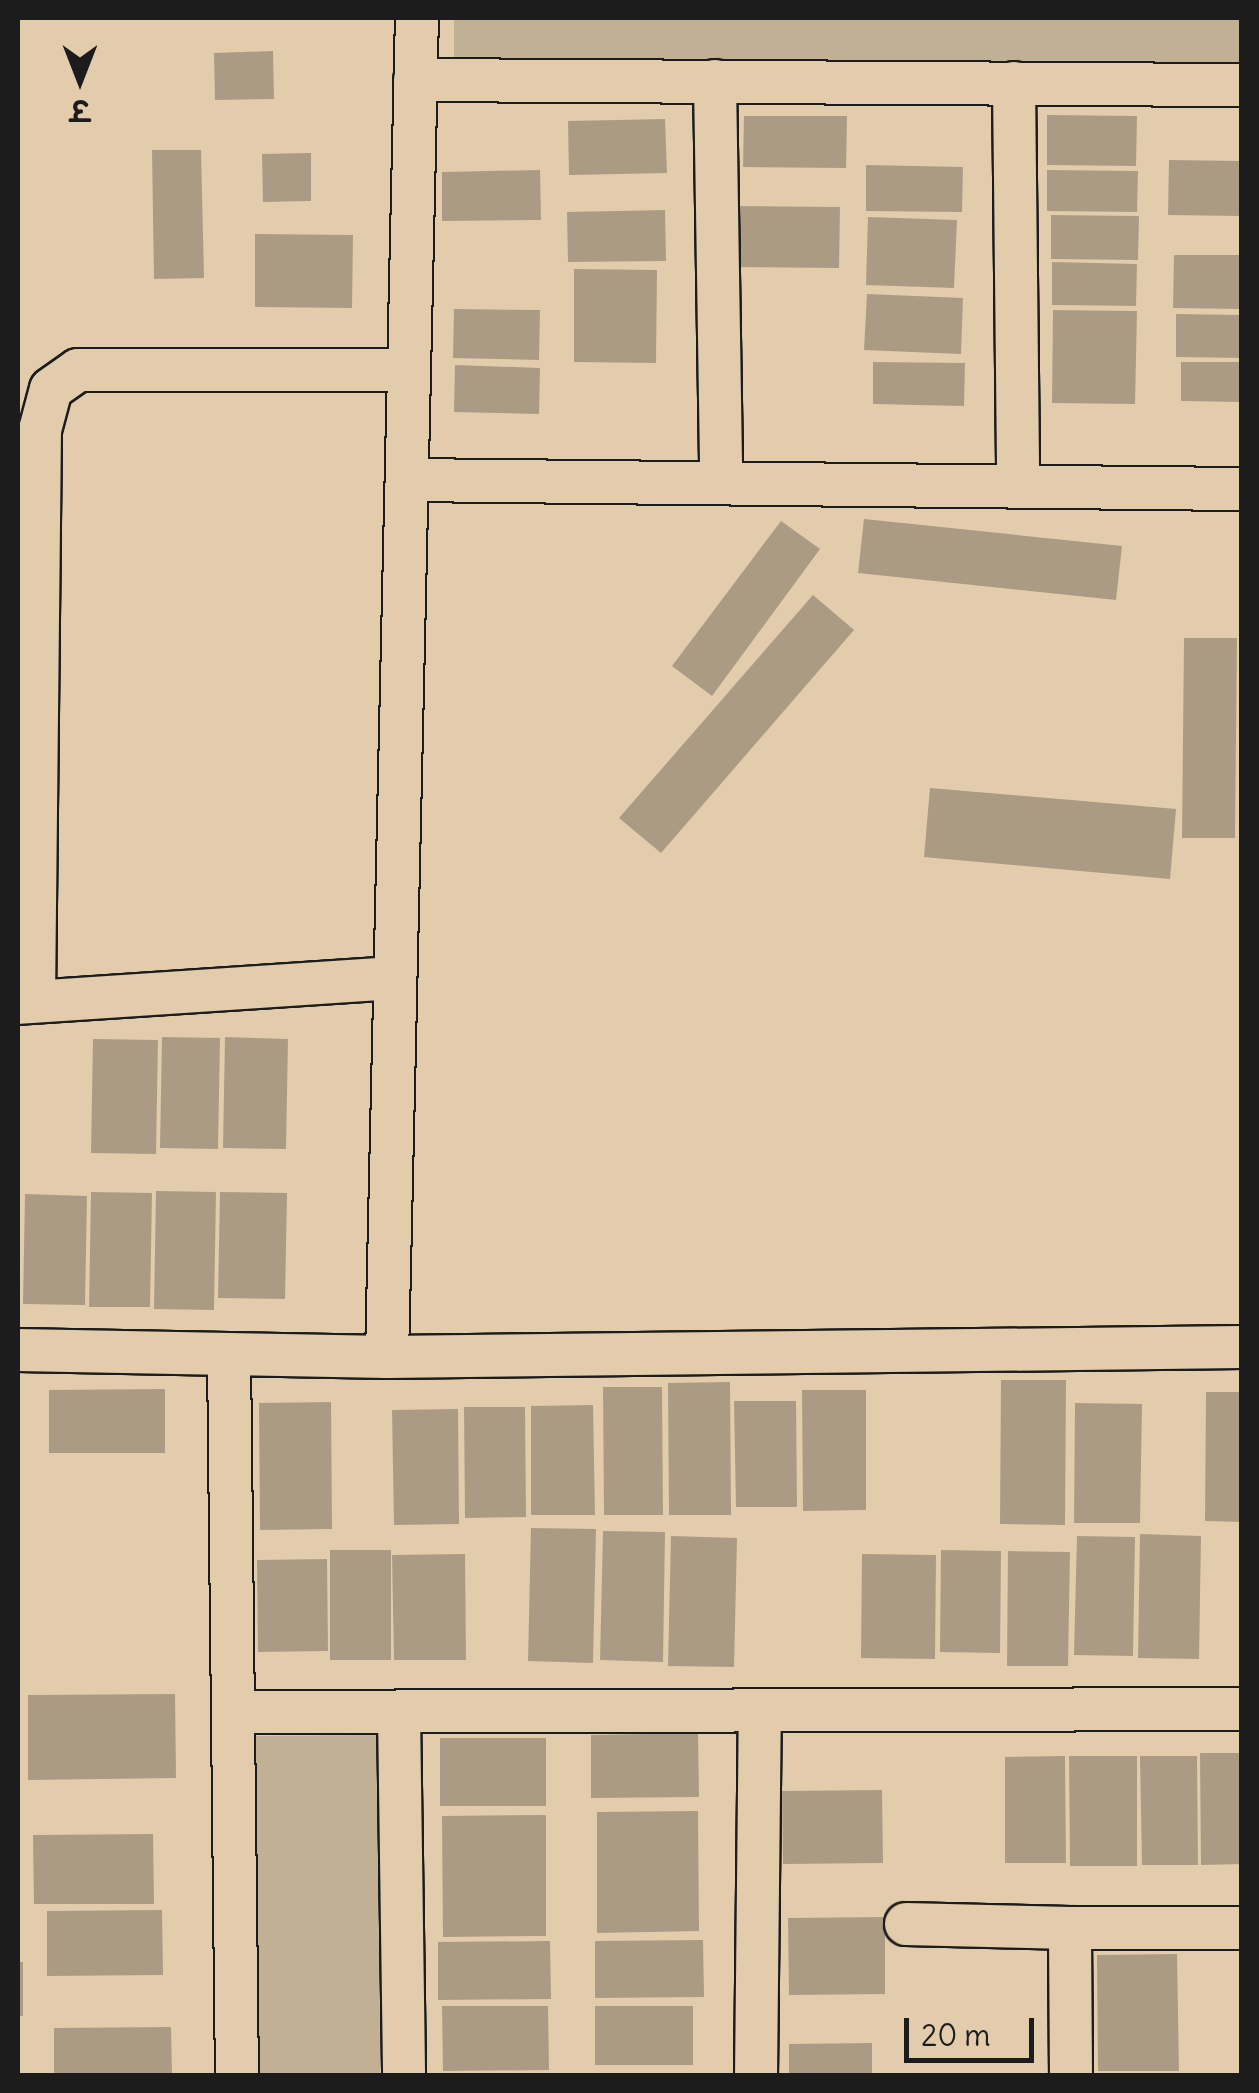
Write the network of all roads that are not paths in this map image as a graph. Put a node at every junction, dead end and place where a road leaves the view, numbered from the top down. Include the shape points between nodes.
1 (417, 18) edge
2 (416, 80) junction
3 (715, 81) junction
4 (1014, 83) junction
5 (1242, 85) edge
6 (409, 370) junction
7 (406, 480) junction
8 (721, 483) junction
9 (1018, 486) junction
10 (1242, 488) edge
11 (392, 978) junction
12 (26, 1002) edge
13 (1242, 1347) edge
14 (18, 1350) edge
15 (229, 1354) junction
16 (388, 1357) junction
17 (1242, 1709) edge
18 (760, 1711) junction
19 (233, 1712) junction
20 (400, 1712) junction
21 (906, 1924) dead end
22 (1070, 1928) junction
23 (1242, 1928) edge
24 (237, 2076) edge
25 (404, 2076) edge
26 (756, 2076) edge
27 (1071, 2076) edge

1 - 2 street
2 - 3 street
2 - 6 street
3 - 4 street
3 - 8 street
4 - 5 street
4 - 9 street
6 - 7 street
6 - 12 street via 78,370 51,388 40,430
7 - 8 street
7 - 11 street
8 - 9 street
9 - 10 street
11 - 12 street
11 - 16 street
13 - 16 street
14 - 15 street
15 - 16 street
15 - 19 street
17 - 18 street
18 - 20 street
18 - 26 street
19 - 20 street
19 - 24 street
20 - 25 street
21 - 22 street
22 - 23 street
22 - 27 street

